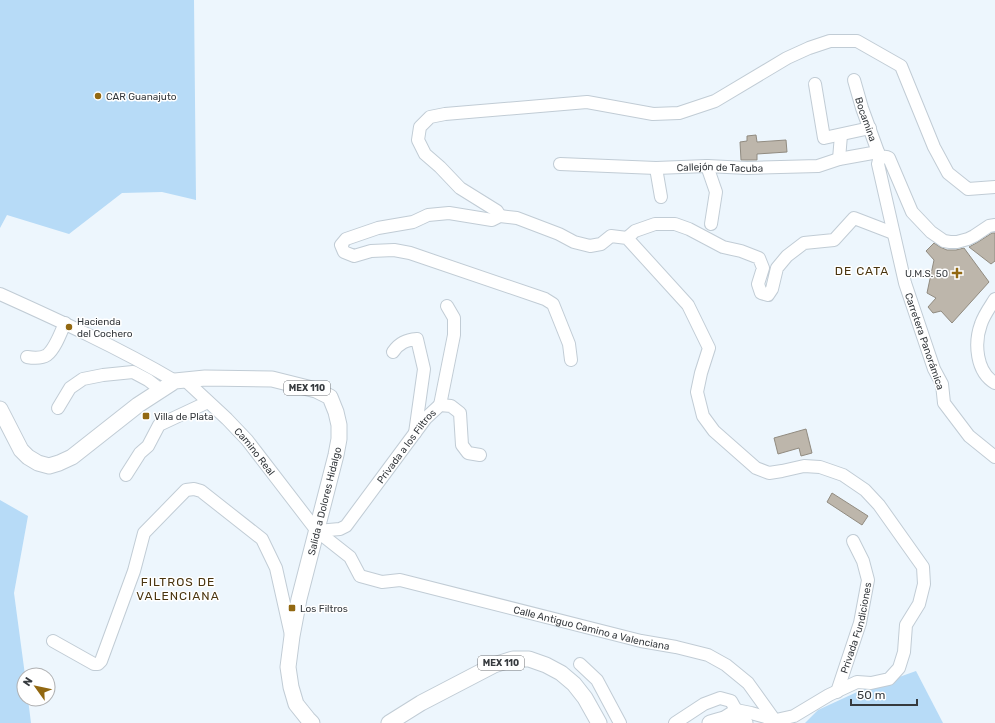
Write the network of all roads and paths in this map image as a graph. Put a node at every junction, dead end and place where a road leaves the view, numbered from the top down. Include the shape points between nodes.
1 (854, 80) dead end
2 (815, 84) dead end
3 (870, 128) junction
4 (841, 135) junction
5 (879, 156) junction
6 (839, 159) junction
7 (560, 164) dead end
8 (707, 166) junction
9 (656, 168) junction
10 (995, 187) edge
11 (661, 197) dead end
12 (500, 216) junction
13 (711, 224) dead end
14 (995, 225) edge
15 (893, 233) junction
16 (627, 238) junction
17 (0, 294) edge
18 (995, 299) edge
19 (447, 306) dead end
20 (65, 323) junction
21 (392, 352) dead end
22 (27, 357) dead end
23 (571, 360) dead end
24 (180, 380) junction
25 (995, 383) edge
26 (161, 390) junction
27 (208, 402) junction
28 (440, 405) junction
29 (58, 408) dead end
30 (0, 409) edge
31 (415, 434) junction
32 (480, 455) dead end
33 (995, 457) edge
34 (126, 475) dead end
35 (317, 531) junction
36 (853, 541) dead end
37 (292, 636) junction
38 (53, 641) dead end
39 (580, 664) dead end
40 (837, 692) junction
41 (736, 710) junction
42 (715, 721) edge
43 (776, 722) edge
44 (312, 723) edge
45 (389, 723) edge
46 (599, 723) edge
47 (620, 723) edge
48 (674, 723) edge
49 (745, 723) edge

1 - 3 street, Bocamina
2 - 4 street via 824,138
3 - 4 street
3 - 5 street, Bocamina
4 - 6 street
5 - 6 street, Callejón de Tacuba
5 - 14 street via 889,158 912,212 931,232 944,240 957,242 968,239
5 - 15 street, Carretera Panorámica via 878,164
6 - 8 street, Callejón de Tacuba via 818,166
7 - 9 street, Callejón de Tacuba
8 - 9 street, Callejón de Tacuba
8 - 13 street via 716,192
9 - 11 street
10 - 12 street via 968,189 948,172 934,147 901,66 857,41 830,40 787,58 715,101 679,113 653,114 587,102 430,117 420,126 418,140 424,154 460,188 497,211
12 - 16 street via 517,218 590,246 601,244 611,236
12 - 23 street via 492,220 449,213 428,214 412,222 378,228 346,239 341,245 344,252 354,256 371,251 394,250 410,253 545,299 553,304 569,344
15 - 16 street via 854,218 834,240 804,243 787,256 777,268 768,295 761,293 758,284 762,268 759,258 723,247 689,229 675,224 655,224 635,231
15 - 33 street, Carretera Panorámica via 904,283 934,369 942,384 944,403 969,436
16 - 40 street via 688,304 709,348 697,392 703,416 714,430 756,468 769,473 804,466 820,467 843,475 866,490 880,505 924,567 924,584 919,604 906,625 904,652 899,668 889,679 872,683 857,682
17 - 20 street, Camino Real
18 - 25 street via 981,324 977,342 978,359 983,372
19 - 28 street via 454,318 454,335
20 - 22 street via 46,356
20 - 24 street, Camino Real
21 - 31 street via 408,340 417,339 424,369
24 - 26 main road, Salida a Dolores Hidalgo / MEX 110
24 - 27 street, Camino Real
24 - 35 main road, Salida a Dolores Hidalgo / MEX 110 via 272,380 316,390 330,398 339,425 339,439
26 - 29 street via 133,372 103,374 83,379 70,388
26 - 30 main road, Salida a Dolores Hidalgo / MEX 110 via 72,456 49,466 38,463 20,450
27 - 34 street via 159,425 148,446 140,453
27 - 35 street, Camino Real via 247,440
28 - 31 street, Privada a los Filtros via 426,418
28 - 32 street, Privada a los Filtros via 451,406 460,413 462,445 468,453
31 - 35 street, Privada a los Filtros via 346,526
35 - 37 main road, Salida a Dolores Hidalgo / MEX 110
35 - 43 street, Calle Antiguo Camino a Valenciana via 350,556 360,576 382,582 400,580 641,641 708,655 726,665 748,684
36 - 40 street, Privada Fundiciones via 863,561 868,580 860,623
37 - 38 street via 276,568 262,539 201,491 194,489 186,490 144,533 134,571 101,661 94,664
37 - 44 main road, Salida a Dolores Hidalgo / MEX 110 via 288,667 291,687 296,704
39 - 47 street via 597,680
40 - 43 street via 794,716
41 - 42 street
41 - 43 street
41 - 48 street via 731,701 720,698 704,704
42 - 49 main road via 724,718 737,719
45 - 46 main road, MEX 110 via 421,703 494,666 513,659 530,659 561,673 574,684

